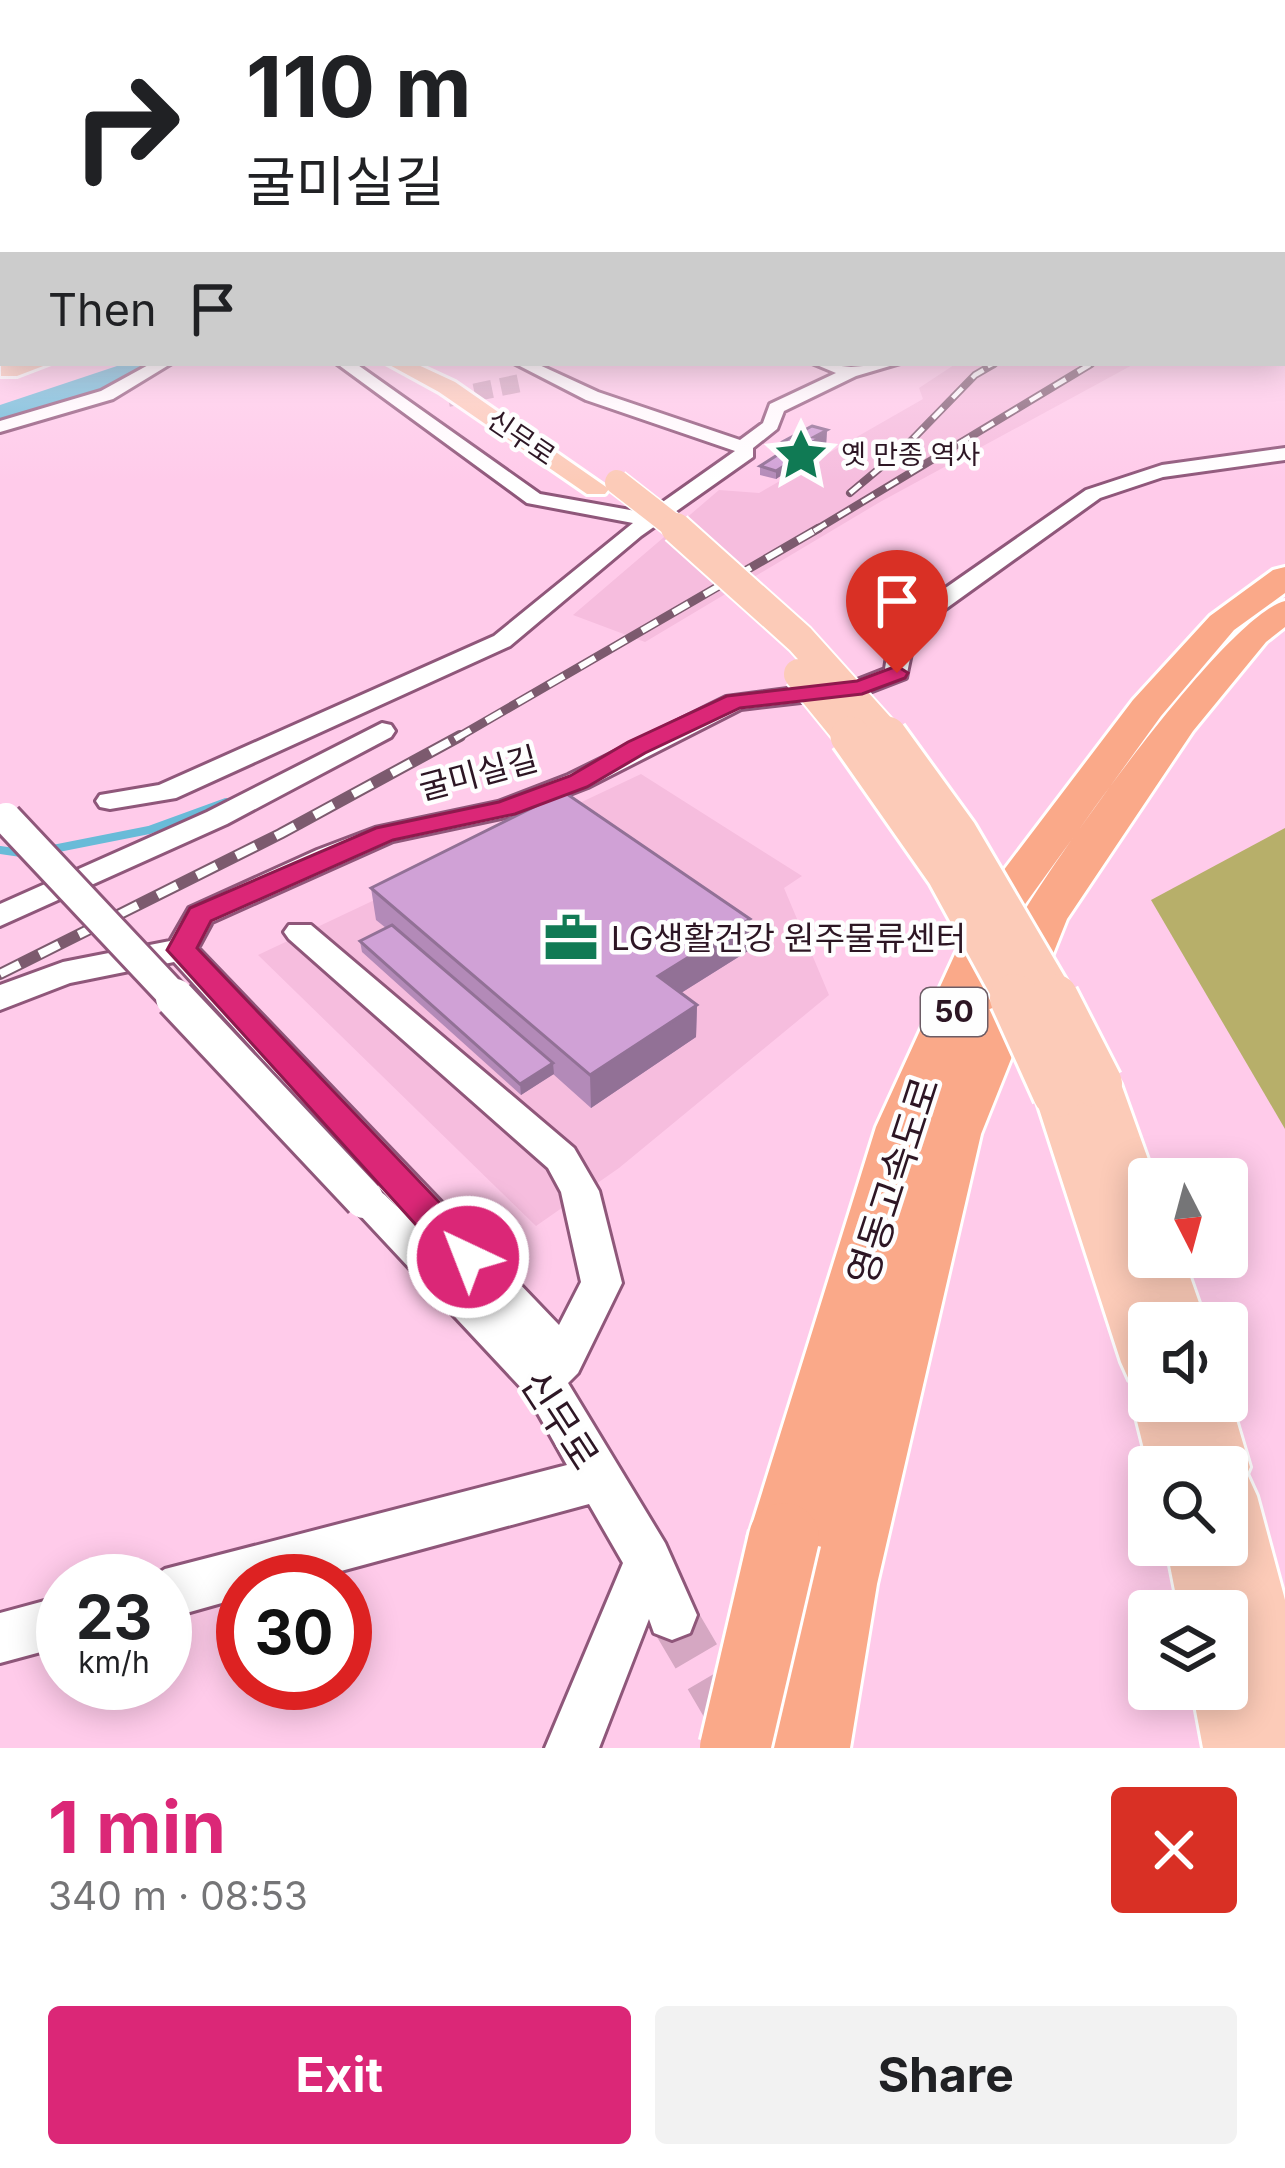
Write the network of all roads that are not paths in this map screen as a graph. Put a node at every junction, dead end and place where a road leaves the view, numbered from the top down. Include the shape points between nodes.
1 (159, 366) edge
2 (349, 366) edge
3 (404, 366) edge
4 (435, 366) edge
5 (529, 366) tunnel mouth
6 (830, 366) edge
7 (878, 366) edge
8 (851, 372) junction
9 (554, 377) junction
10 (520, 383) tunnel mouth
11 (454, 389) junction
12 (409, 406) junction
13 (0, 427) edge
14 (743, 447) junction
15 (1285, 454) edge
16 (652, 520) junction
17 (1285, 577) edge
18 (1285, 611) edge
19 (382, 730) dead end
20 (110, 801) dead end
21 (3, 815) edge
22 (0, 916) edge
23 (300, 932) dead end
24 (181, 950) junction
25 (0, 998) edge
26 (1077, 1088) junction
27 (1128, 1191) edge
28 (1133, 1302) edge
29 (552, 1370) junction
30 (598, 1479) junction
31 (648, 1560) junction
32 (812, 1561) junction
33 (1244, 1566) edge
34 (192, 1587) edge
35 (672, 1615) tunnel mouth
36 (36, 1628) edge
37 (0, 1638) edge
38 (1230, 1710) edge
39 (1285, 1728) edge
40 (572, 1748) edge
41 (735, 1748) edge
42 (810, 1748) edge
43 (1238, 1748) edge

1 - 13 street via 106,395
2 - 12 street
3 - 11 main road
4 - 11 main road
5 - 9 street
6 - 8 street
7 - 8 street
8 - 14 street via 776,408 771,425
9 - 10 street
9 - 14 street
11 - 12 street
11 - 26 main road, 신무로, bridge via 606,486 773,645 907,808 1025,1016
12 - 16 street via 534,499
14 - 16 street via 746,453
15 - 24 street, 굴미실길 via 1116,483 929,610 901,644 897,673 862,688 735,701 578,782 327,856 200,915
16 - 20 street via 502,641 166,792
17 - 32 highway, 영동고속도로 / 50 via 1222,623 1147,708 1001,904 904,1127
18 - 32 highway, 영동고속도로 / 50 via 1253,634 1178,724 1044,919 953,1133
19 - 22 street via 217,818
21 - 29 street, 신무로, bridge via 364,1199
23 - 29 street via 561,1158 580,1191 602,1283
24 - 25 street via 63,974
24 - 29 street
26 - 27 main road
26 - 28 main road
29 - 30 street, 신무로
30 - 31 street, 신무로
30 - 34 street
31 - 35 street, 신무로
31 - 40 street
32 - 41 highway, 영동고속도로 / 50, bridge
32 - 42 highway, 영동고속도로 / 50
33 - 39 main road
36 - 37 street
38 - 43 main road

